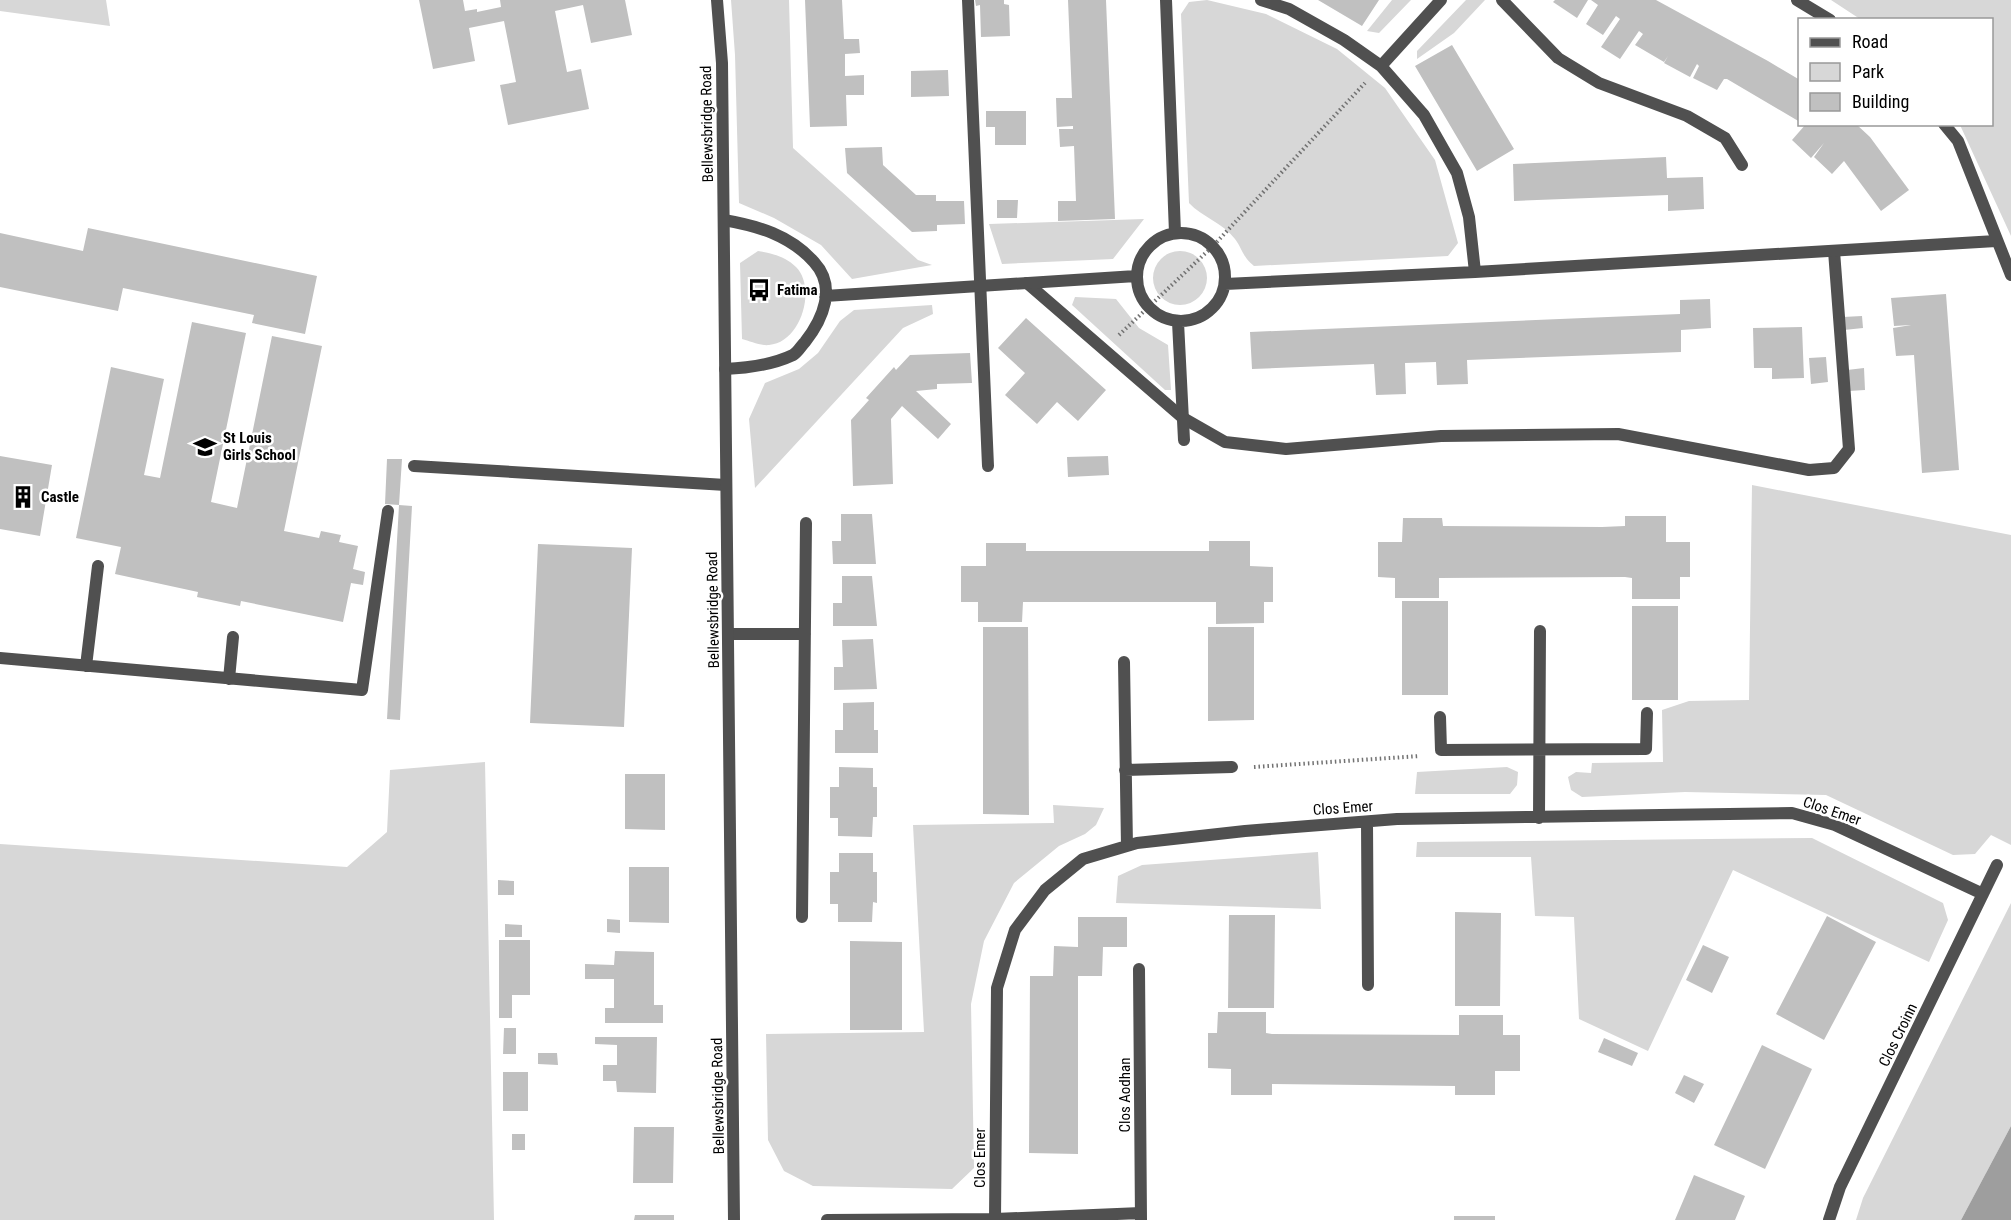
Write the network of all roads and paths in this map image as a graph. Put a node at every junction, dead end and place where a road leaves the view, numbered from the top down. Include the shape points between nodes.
1 (717, 0) edge
2 (968, 0) edge
3 (1166, 0) edge
4 (1261, 0) edge
5 (1441, 0) edge
6 (1502, 0) edge
7 (1797, 0) edge
8 (1827, 18) edge
9 (1381, 66) junction
10 (1946, 126) edge
11 (1742, 165) dead end
12 (724, 220) junction
13 (1175, 233) junction
14 (1996, 241) junction
15 (1213, 246) junction
16 (1834, 251) junction
17 (1475, 272) junction
18 (2011, 275) edge
19 (1136, 276) junction
20 (1027, 283) junction
21 (1225, 284) junction
22 (980, 287) junction
23 (825, 296) junction
24 (1148, 307) junction
25 (1178, 322) junction
26 (1103, 350) junction
27 (725, 369) junction
28 (1183, 418) junction
29 (1184, 440) dead end
30 (414, 466) dead end
31 (987, 466) dead end
32 (726, 485) junction
33 (388, 511) dead end
34 (806, 523) dead end
35 (98, 566) dead end
36 (1540, 631) dead end
37 (728, 634) junction
38 (805, 634) junction
39 (233, 637) dead end
40 (0, 658) edge
41 (1124, 662) dead end
42 (86, 666) junction
43 (229, 679) junction
44 (1647, 713) dead end
45 (1440, 717) dead end
46 (1441, 750) junction
47 (1541, 750) junction
48 (1232, 767) joint
49 (1125, 770) junction
50 (1539, 818) junction
51 (1367, 822) junction
52 (1126, 846) junction
53 (1997, 865) dead end
54 (1983, 894) junction
55 (802, 917) dead end
56 (1139, 969) dead end
57 (1368, 985) dead end
58 (1141, 1217) edge
59 (995, 1219) edge
60 (734, 1220) edge
61 (827, 1220) edge
62 (856, 1220) edge
63 (1829, 1220) edge

1 - 12 street, Bellewsbridge Road
2 - 22 street
3 - 13 street
4 - 9 street via 1289,9
5 - 9 street
6 - 11 street via 1558,58 1599,83 1687,116 1725,138
7 - 8 street
9 - 15 path
9 - 17 street via 1424,115 1458,173 1469,217
10 - 14 street via 1958,141
12 - 23 street via 762,227 790,243 815,263 826,288
12 - 27 street, Bellewsbridge Road
13 - 15 street via 1196,235
13 - 19 street via 1160,237 1147,247
14 - 16 street
14 - 18 street
15 - 21 street via 1223,263
15 - 24 path
16 - 17 street
16 - 28 street via 1849,449 1834,468 1809,470 1618,434 1441,436 1286,449 1226,442
17 - 21 street
19 - 20 street
19 - 24 street via 1139,293
20 - 22 street
20 - 26 street
21 - 25 street via 1209,312 1194,320
22 - 23 street
22 - 31 street
23 - 27 street via 825,312 795,354 771,363
24 - 25 street via 1162,318
24 - 26 path
25 - 28 street
26 - 28 street
27 - 32 street, Bellewsbridge Road
28 - 29 street
30 - 32 street
32 - 37 street, Bellewsbridge Road
33 - 43 street via 362,690
34 - 38 street
35 - 42 street
36 - 47 street
37 - 38 street
37 - 60 street, Bellewsbridge Road
38 - 55 street
39 - 43 street
40 - 42 street
41 - 49 street
42 - 43 street
44 - 47 street via 1646,749
45 - 46 street
46 - 47 street
46 - 48 path via 1420,756
47 - 50 street
48 - 49 street
49 - 52 street
50 - 51 street, Clos Emer
50 - 54 street, Clos Emer via 1792,813 1835,825
51 - 52 street, Clos Emer via 1245,831
51 - 57 street
52 - 59 street, Clos Emer via 1083,859 1045,890 1015,930 997,988
53 - 54 street, Clos Croinn
54 - 63 street, Clos Croinn via 1840,1186
56 - 58 street, Clos Aodhan
58 - 59 street
59 - 62 street
61 - 62 street

